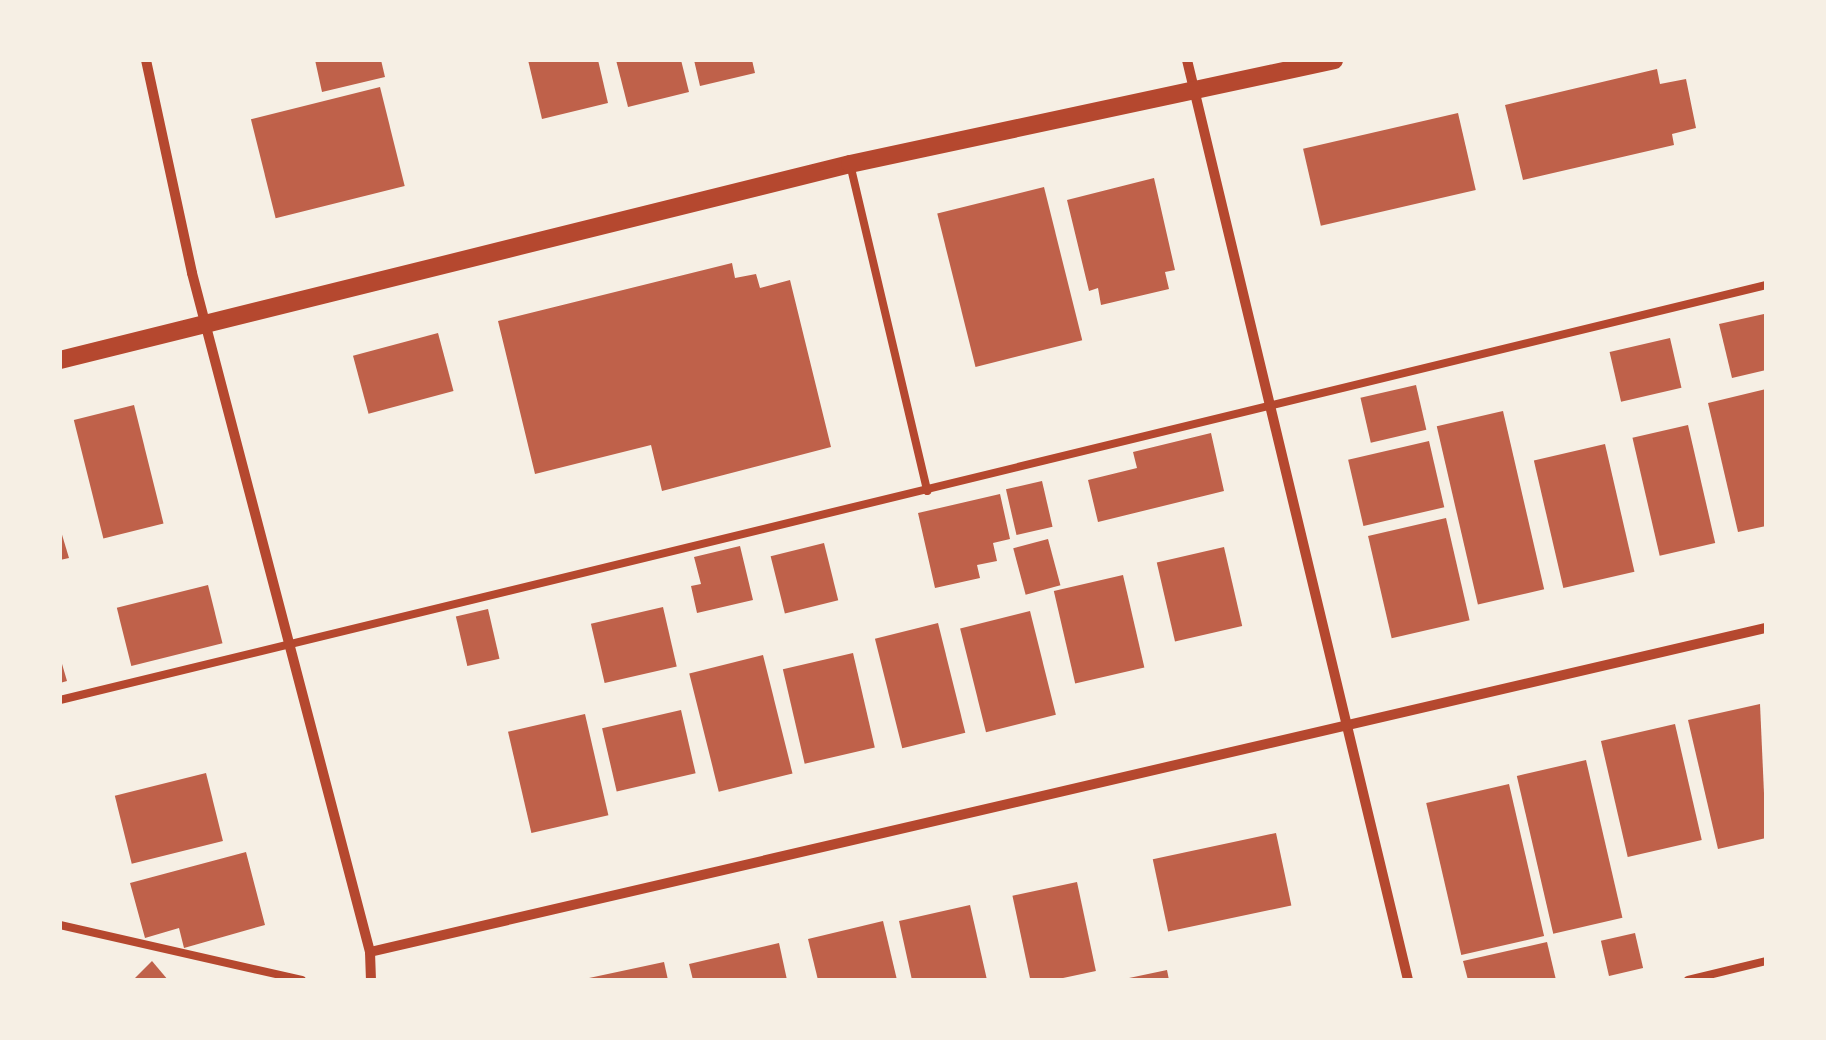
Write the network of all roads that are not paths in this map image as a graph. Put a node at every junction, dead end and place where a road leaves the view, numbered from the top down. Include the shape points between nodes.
1 (146, 60) edge
2 (1187, 60) edge
3 (1334, 60) edge
4 (1194, 94) junction
5 (850, 164) junction
6 (1766, 286) edge
7 (207, 326) junction
8 (60, 360) edge
9 (1269, 408) junction
10 (927, 491) junction
11 (1766, 628) edge
12 (288, 644) junction
13 (60, 700) edge
14 (1346, 730) junction
15 (60, 925) edge
16 (370, 952) junction
17 (1766, 961) edge
18 (302, 980) edge
19 (372, 980) edge
20 (1408, 980) edge
21 (1688, 980) edge

1 - 7 street
2 - 4 street
3 - 4 street
4 - 5 street
4 - 9 street
5 - 7 street
5 - 10 lane
6 - 9 lane
7 - 8 street
7 - 12 street
9 - 10 lane
9 - 14 street
10 - 12 lane
11 - 14 street
12 - 13 lane
12 - 16 street
14 - 16 street
14 - 20 street
15 - 18 lane
16 - 19 street
17 - 21 lane

